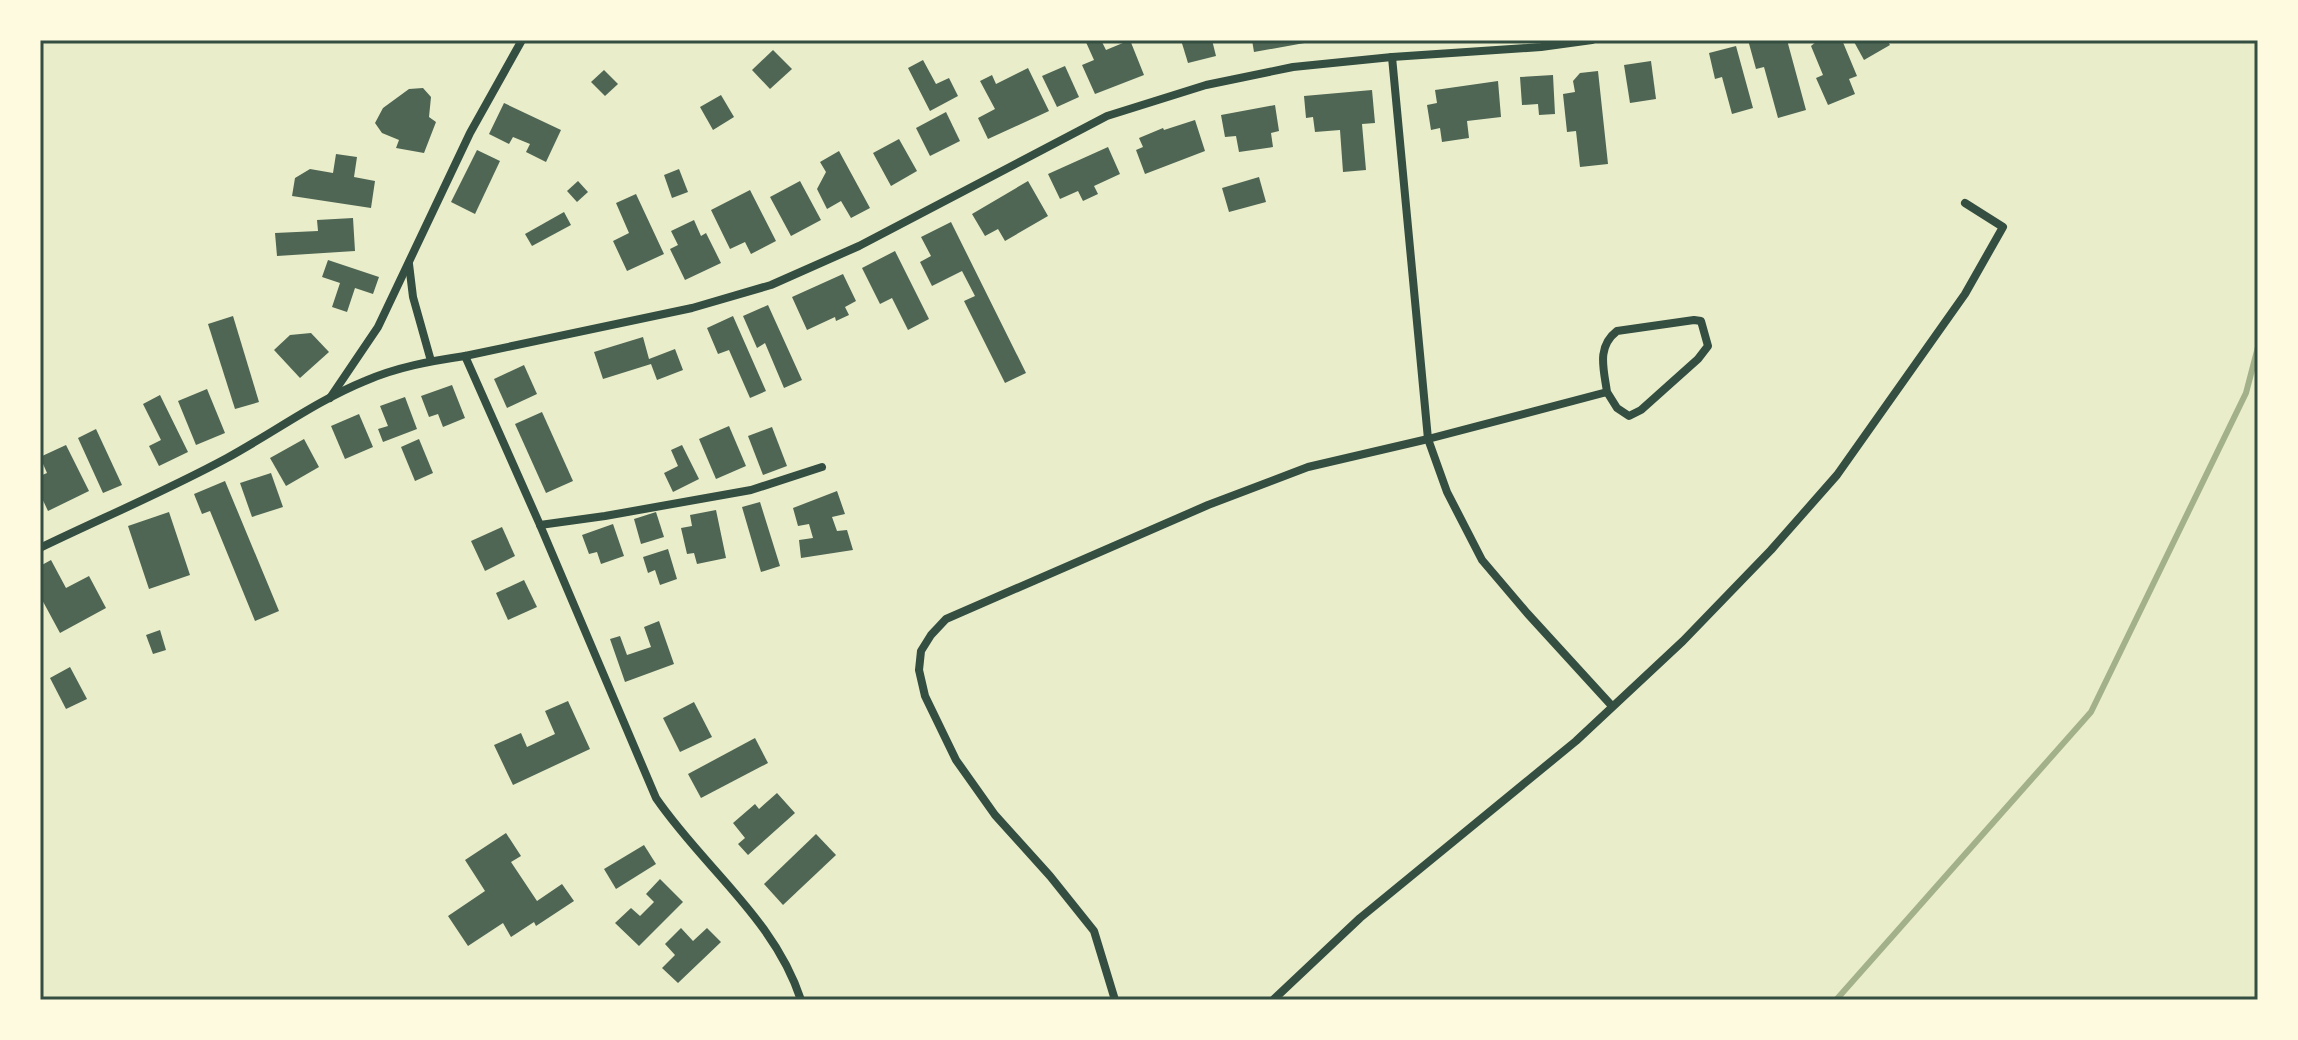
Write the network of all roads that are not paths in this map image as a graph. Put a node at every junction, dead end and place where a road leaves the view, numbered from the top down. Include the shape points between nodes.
1 (522, 40) edge
2 (1592, 40) edge
3 (1392, 57) junction
4 (1965, 203) dead end
5 (409, 262) junction
6 (465, 356) junction
7 (431, 361) junction
8 (1607, 392) junction
9 (330, 398) junction
10 (1428, 439) junction
11 (822, 467) dead end
12 (540, 525) junction
13 (40, 548) edge
14 (1612, 706) junction
15 (801, 1000) edge
16 (1115, 1000) edge
17 (1273, 1000) edge

1 - 5 street via 470,133
2 - 3 street
3 - 6 street via 1293,67 1206,85 1107,116 859,246 771,285 692,308
3 - 10 street
4 - 14 street via 2003,227 1965,294 1837,475 1683,641
5 - 7 street
5 - 9 street via 378,327
6 - 7 street
6 - 12 street
7 - 9 street via 377,376
8 - 8 street via 1602,354 1617,331 1701,321 1708,346 1641,410 1629,416
8 - 10 street
9 - 13 street via 226,459
10 - 14 street via 1447,492 1482,560
10 - 16 street via 1308,467 1208,505 946,619 921,651 925,696 956,760 995,815 1094,931
11 - 12 street via 751,490
12 - 15 street via 656,798 753,913 786,961
14 - 17 street via 1360,918

